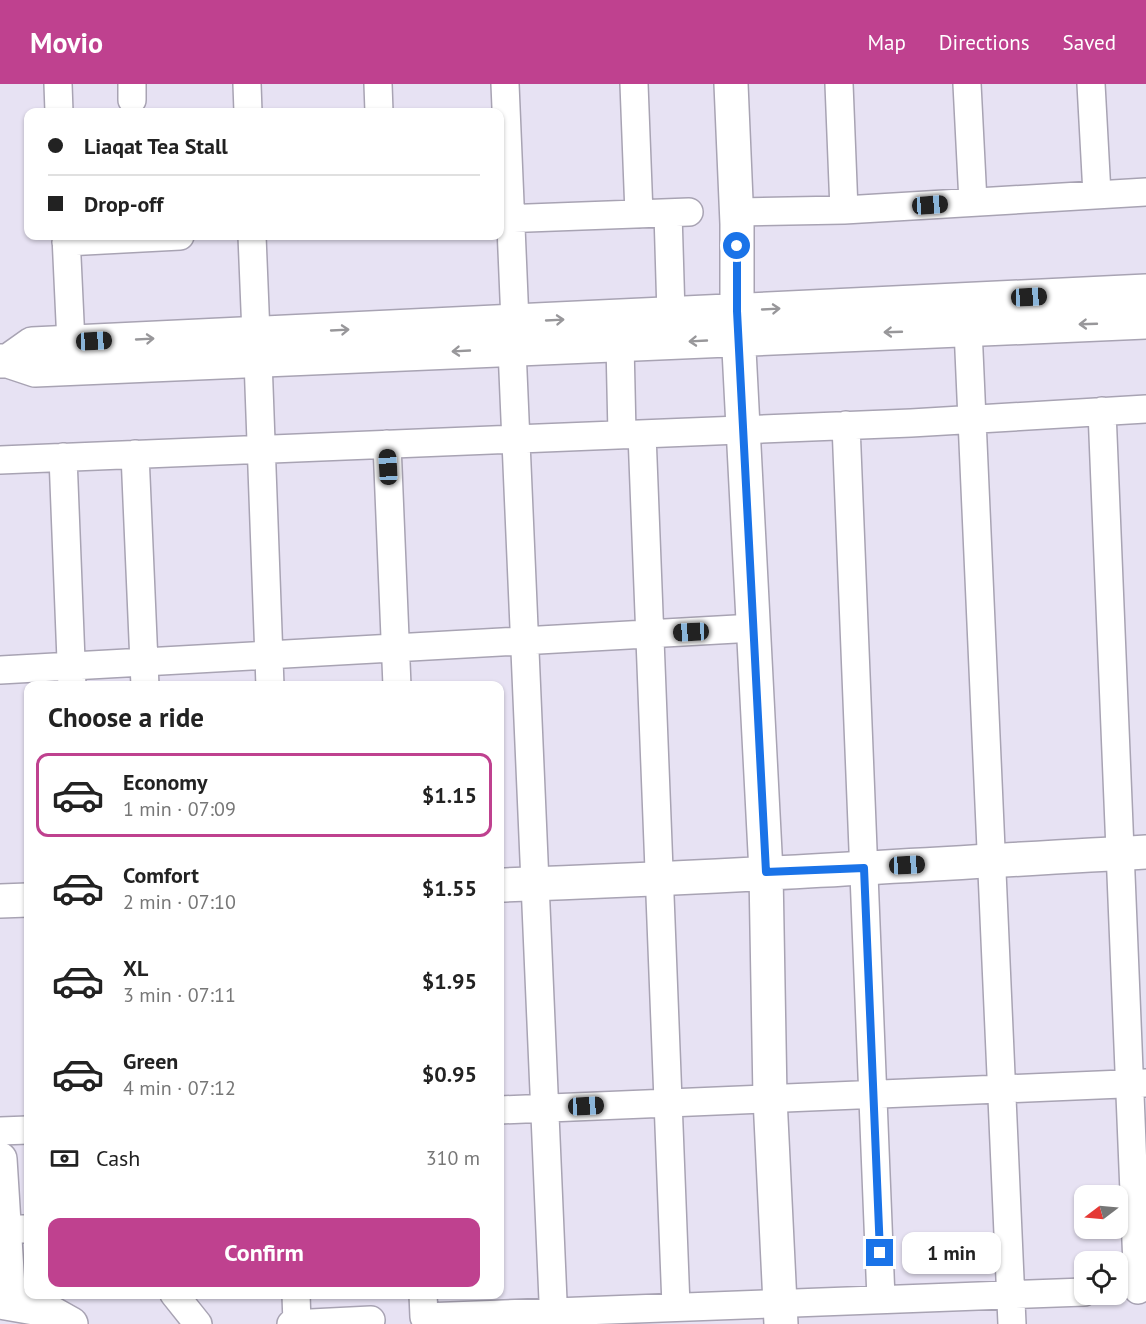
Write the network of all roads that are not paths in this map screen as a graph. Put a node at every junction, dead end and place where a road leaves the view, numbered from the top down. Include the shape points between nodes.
1 (58, 84) edge
2 (247, 84) edge
3 (378, 84) edge
4 (505, 84) edge
5 (634, 84) edge
6 (731, 84) edge
7 (839, 84) edge
8 (967, 84) edge
9 (1091, 84) edge
10 (59, 108) edge
11 (248, 108) edge
12 (380, 108) edge
13 (1146, 192) edge
14 (1097, 194) junction
15 (973, 202) junction
16 (844, 210) junction
17 (736, 212) junction
18 (639, 214) junction
19 (505, 219) edge
20 (66, 240) edge
21 (252, 240) edge
22 (1146, 291) edge
23 (671, 314) junction
24 (1146, 322) edge
25 (738, 325) junction
26 (968, 329) junction
27 (514, 335) junction
28 (71, 342) junction
29 (620, 344) junction
30 (257, 347) junction
31 (4, 361) edge
32 (1146, 409) edge
33 (1102, 411) junction
34 (972, 419) junction
35 (846, 425) junction
36 (744, 429) junction
37 (632, 434) junction
38 (516, 439) junction
39 (387, 444) junction
40 (261, 449) junction
41 (135, 454) junction
42 (63, 457) junction
43 (0, 459) edge
44 (754, 628) junction
45 (650, 634) junction
46 (525, 641) junction
47 (395, 648) junction
48 (268, 655) junction
49 (0, 670) edge
50 (144, 674) edge
51 (71, 676) edge
52 (270, 681) edge
53 (397, 681) edge
54 (1133, 853) edge
55 (992, 861) junction
56 (864, 868) junction
57 (766, 872) junction
58 (659, 880) junction
59 (535, 884) junction
60 (504, 885) edge
61 (24, 900) edge
62 (0, 901) edge
63 (1138, 1084) edge
64 (1002, 1089) junction
65 (873, 1094) junction
66 (770, 1098) junction
67 (667, 1103) junction
68 (545, 1108) junction
69 (504, 1110) edge
70 (24, 1130) edge
71 (0, 1131) edge
72 (0, 1159) edge
73 (16, 1229) edge
74 (1134, 1290) edge
75 (1074, 1292) edge
76 (1011, 1294) junction
77 (178, 1299) edge
78 (296, 1299) edge
79 (423, 1299) edge
80 (881, 1299) junction
81 (4, 1302) edge
82 (676, 1306) junction
83 (781, 1313) edge
84 (554, 1318) edge
85 (371, 1320) dead end
86 (70, 1324) edge
87 (198, 1324) edge
88 (291, 1324) edge
89 (297, 1324) edge
90 (1012, 1324) edge

1 - 10 street
2 - 11 street
3 - 12 street
4 - 19 street
5 - 18 street
6 - 17 street
7 - 16 street
8 - 15 street
9 - 14 street
13 - 14 street
14 - 15 street
15 - 16 street
16 - 17 street
17 - 25 street
18 - 19 street
18 - 23 street via 679,213
19 - 27 street
20 - 28 street
21 - 30 street
25 -> 22 street
23 - 25 street
27 -> 23 street
24 -> 26 street
26 -> 25 street
25 -> 29 street
25 - 36 street
26 - 34 street
27 - 29 street
27 - 30 street
27 - 38 street
28 -> 30 street
28 - 31 street via 32,344
29 - 37 street
30 - 31 street via 35,370
30 - 40 street
32 - 33 street
33 - 34 street
33 - 54 street
34 - 35 street
34 - 55 street
35 - 36 street
35 - 56 street
36 - 37 street
36 - 44 street
37 - 38 street
37 - 45 street
38 - 39 street
38 - 46 street
39 - 40 street
39 - 47 street
40 - 41 street
40 - 48 street
41 - 42 street
41 - 50 street
42 - 43 street
42 - 51 street
44 - 45 street
44 - 57 street
45 - 46 street
45 - 58 street
46 - 47 street
46 - 59 street
47 - 48 street
47 - 53 street
48 - 50 street
48 - 52 street
49 - 51 street
50 - 51 street
54 - 55 street
54 - 63 street
55 - 56 street
55 - 64 street
56 - 57 street
56 - 65 street
57 - 58 street
57 - 66 street
58 - 59 street
58 - 67 street
59 - 60 street
59 - 68 street
61 - 62 street
63 - 64 street
63 - 74 street
64 - 65 street
64 - 76 street
65 - 66 street
65 - 80 street
66 - 67 street
66 - 83 street
67 - 68 street
67 - 82 street
68 - 69 street
68 - 84 street
70 - 71 street
72 - 73 street
73 - 81 street
75 - 76 street
76 - 80 street
76 - 90 street
77 - 87 street
78 - 89 street
79 - 84 street via 424,1317
80 - 83 street
81 - 86 street via 45,1310
82 - 83 street
82 - 84 street
85 - 89 street
88 - 89 street

